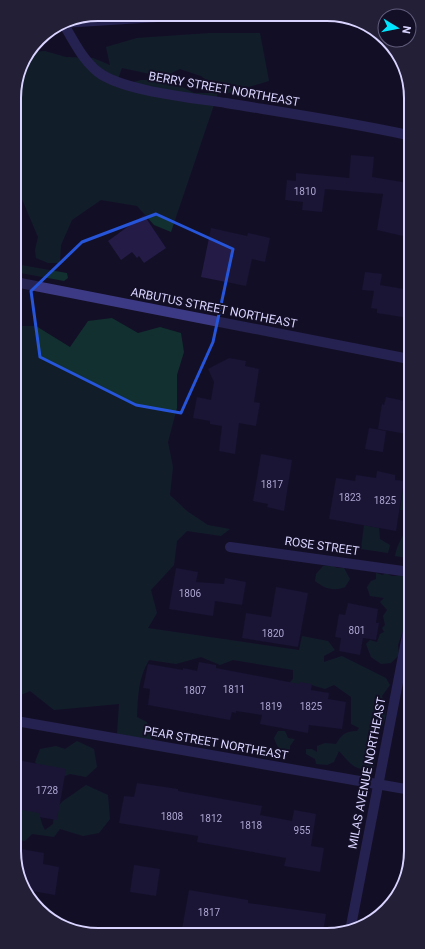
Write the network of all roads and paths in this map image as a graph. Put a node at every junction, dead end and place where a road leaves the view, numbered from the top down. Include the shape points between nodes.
1 (65, 28) edge
2 (404, 134) edge
3 (21, 283) edge
4 (404, 358) edge
5 (230, 547) dead end
6 (404, 571) edge
7 (404, 651) edge
8 (21, 722) edge
9 (378, 784) junction
10 (404, 789) edge
11 (351, 924) edge

1 - 2 street, BERRY STREET NORTHEAST via 83,58 98,73 118,82 156,92
3 - 4 street, ARBUTUS STREET NORTHEAST
5 - 6 street, ROSE STREET
7 - 9 street, MILAS AVENUE NORTHEAST
8 - 9 street, PEAR STREET NORTHEAST
9 - 10 street, PEAR STREET NORTHEAST
9 - 11 street, MILAS AVENUE NORTHEAST

